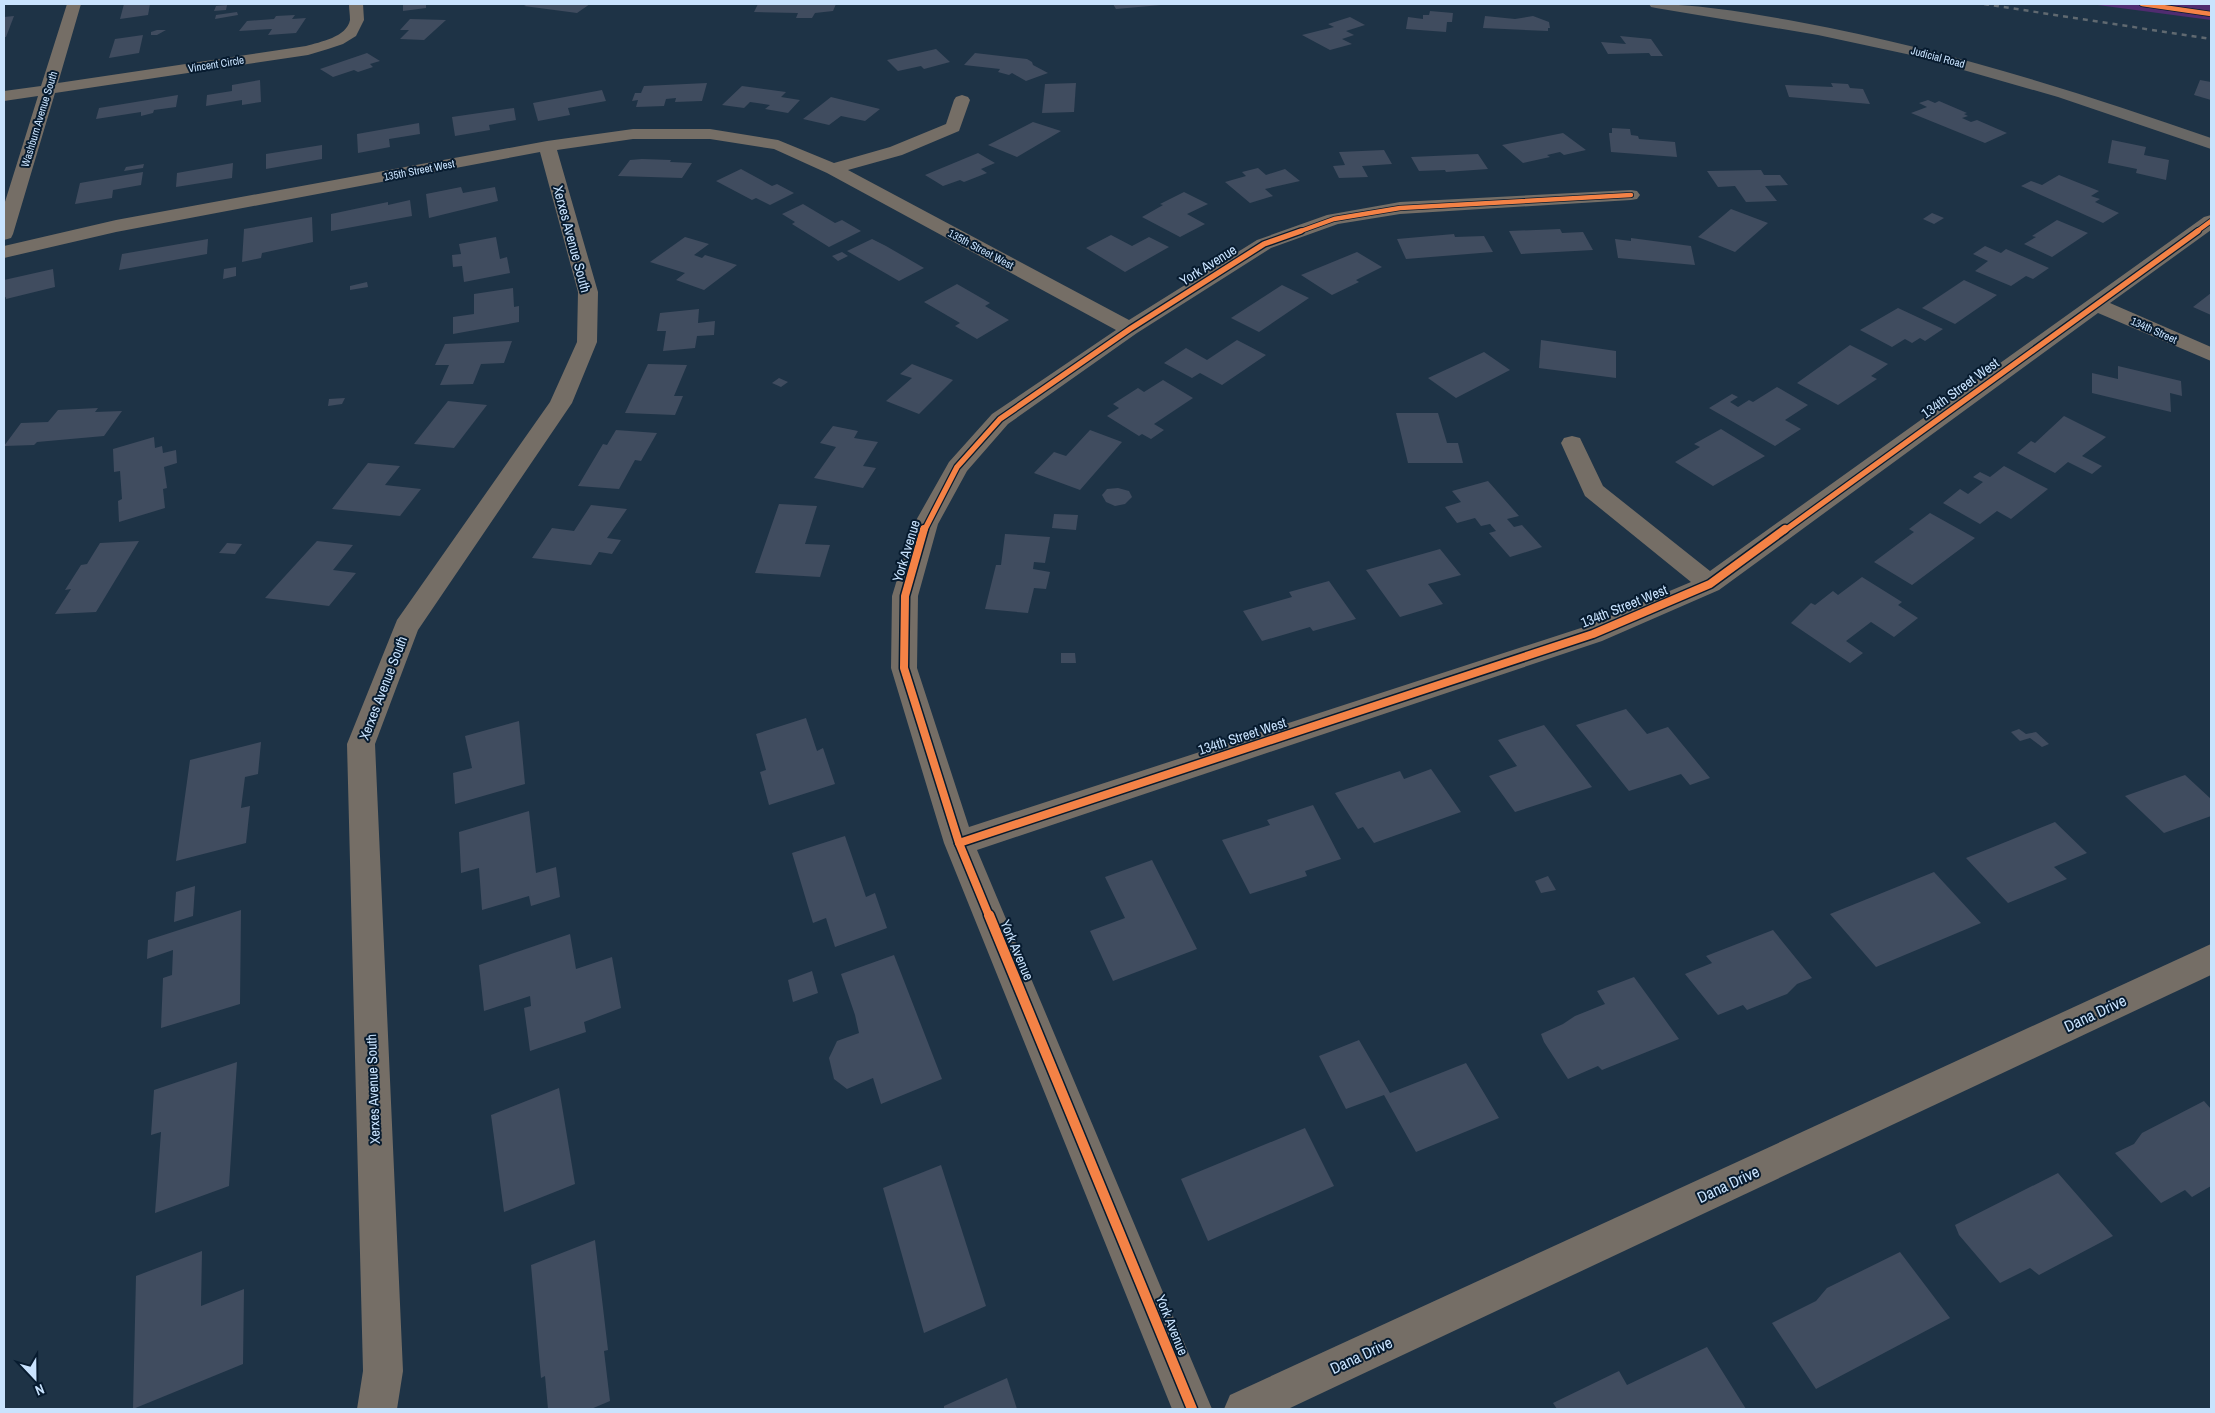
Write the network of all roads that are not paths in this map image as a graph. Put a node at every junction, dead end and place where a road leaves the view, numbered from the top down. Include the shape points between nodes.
1 (74, 4) edge
2 (356, 4) edge
3 (1656, 4) edge
4 (47, 90) junction
5 (4, 96) edge
6 (962, 100) dead end
7 (2211, 144) edge
8 (547, 146) junction
9 (832, 169) junction
10 (1631, 194) dead end
11 (2211, 221) edge
12 (4, 234) edge
13 (4, 252) edge
14 (2097, 305) junction
15 (1130, 329) junction
16 (2211, 355) edge
17 (1572, 443) dead end
18 (1710, 584) junction
19 (959, 843) junction
20 (2211, 959) edge
21 (376, 1409) edge
22 (1192, 1409) edge
23 (1244, 1409) edge

1 - 4 street, Washburn Avenue South
2 - 4 street, Vincent Circle via 357,22 349,34 308,50
3 - 7 street, Judicial Road via 1797,26 1913,51 2018,79
4 - 5 street, Vincent Circle
4 - 12 street, Washburn Avenue South
6 - 9 street via 954,127 896,151
8 - 9 street, 135th Street West via 633,134 710,134 778,145
8 - 13 street, 135th Street West via 116,226
8 - 21 street, Xerxes Avenue South via 588,292 587,342 561,403 406,627 361,744 383,1371
9 - 15 street, 135th Street West
10 - 15 street, York Avenue via 1400,208 1334,219 1264,244
11 - 14 street, 134th Street West
14 - 16 street, 134th Street
14 - 18 street, 134th Street West
15 - 19 street, York Avenue via 1000,419 957,468 926,524 906,596 904,668
17 - 18 street via 1593,490
18 - 19 street, 134th Street West via 1592,634
19 - 22 street, York Avenue
20 - 23 street, Dana Drive

